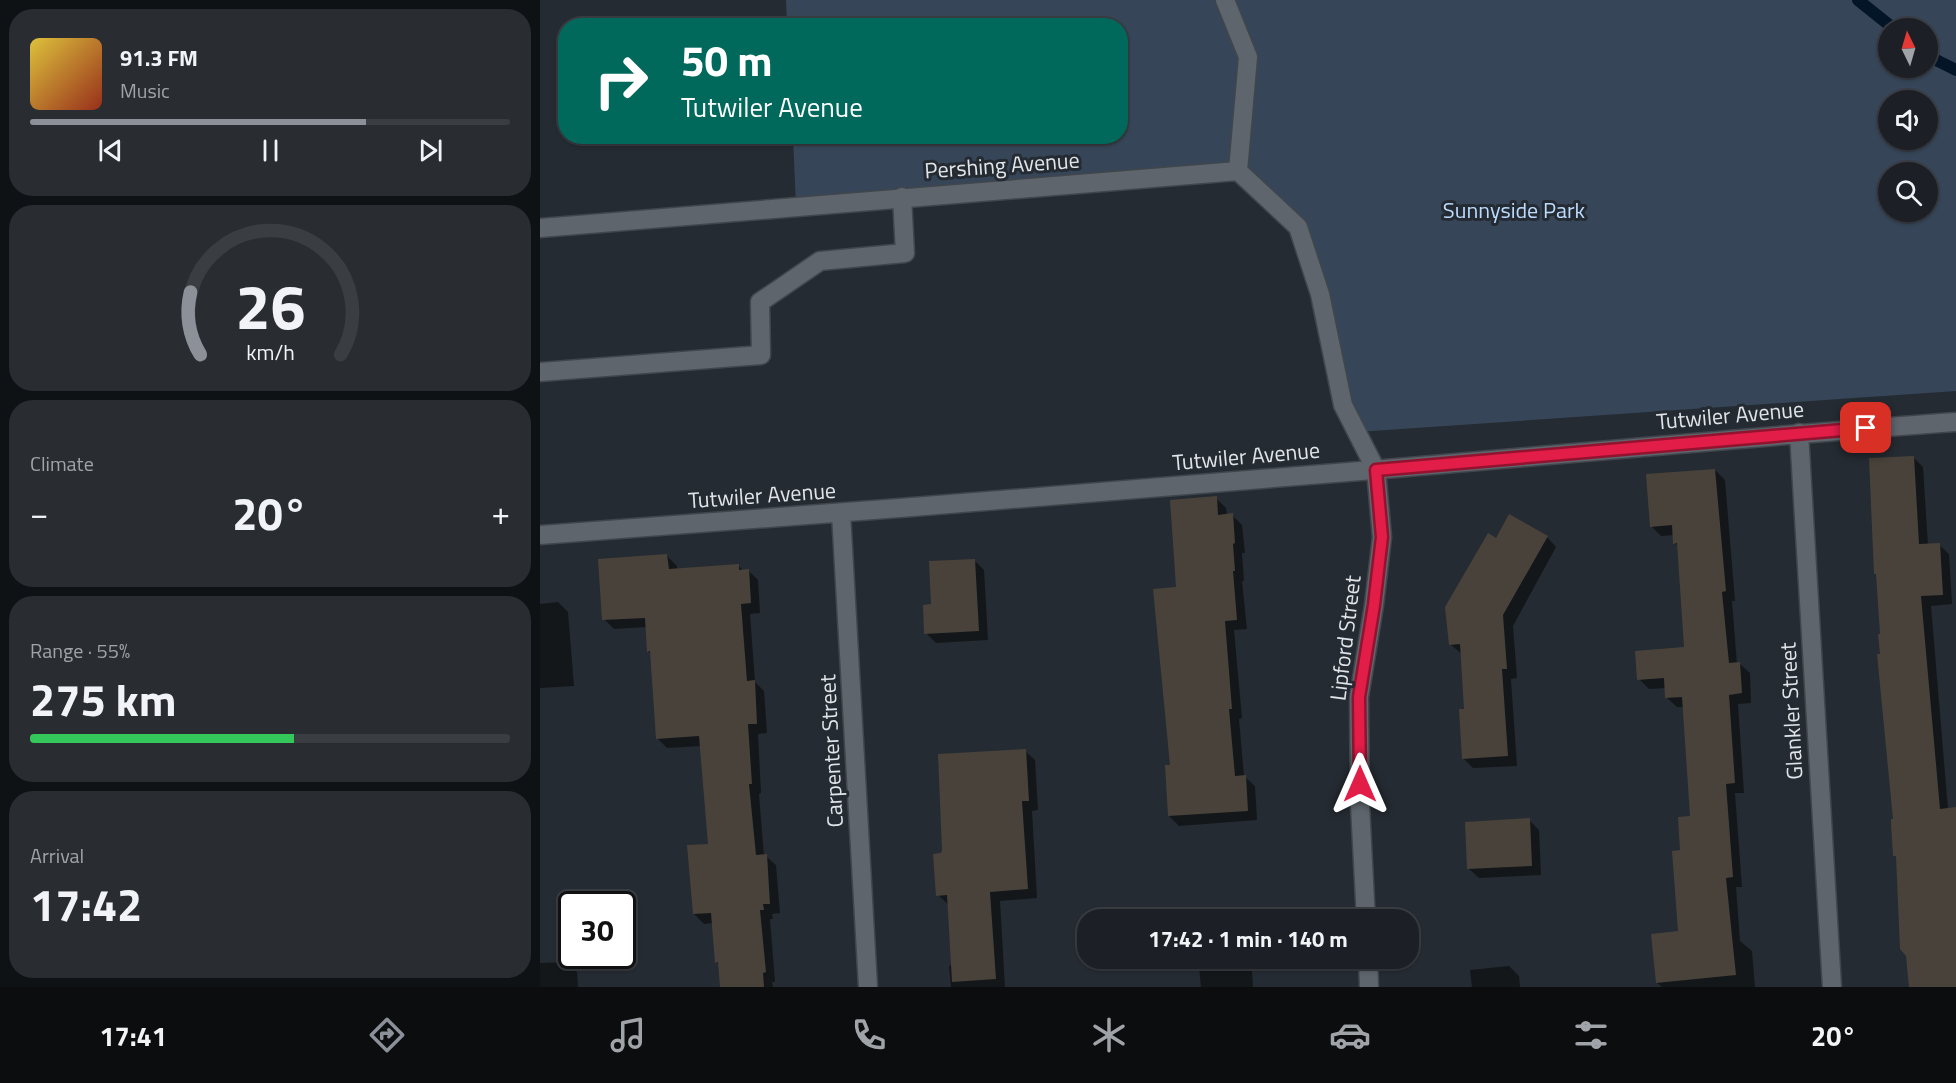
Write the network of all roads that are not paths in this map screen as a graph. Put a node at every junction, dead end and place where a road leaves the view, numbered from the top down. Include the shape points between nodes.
1 (1225, 0) edge
2 (1238, 171) junction
3 (902, 197) junction
4 (540, 228) edge
5 (540, 372) edge
6 (1956, 422) edge
7 (1799, 433) junction
8 (1376, 470) junction
9 (841, 513) junction
10 (540, 535) edge
11 (1365, 909) edge
12 (1369, 969) edge
13 (868, 987) edge
14 (1370, 987) edge
15 (1832, 987) edge

1 - 2 street via 1248,57
2 - 3 street, Pershing Avenue
2 - 8 street via 1298,227 1320,294 1343,405
3 - 4 street, Pershing Avenue
3 - 5 street via 905,253 820,261 760,302 762,355
6 - 7 street, Tutwiler Avenue
7 - 8 street, Tutwiler Avenue
7 - 15 street, Glankler Street
8 - 9 street, Tutwiler Avenue
8 - 11 street, Lipford Street via 1382,537 1359,697
9 - 10 street, Tutwiler Avenue
9 - 13 street, Carpenter Street
12 - 14 street

